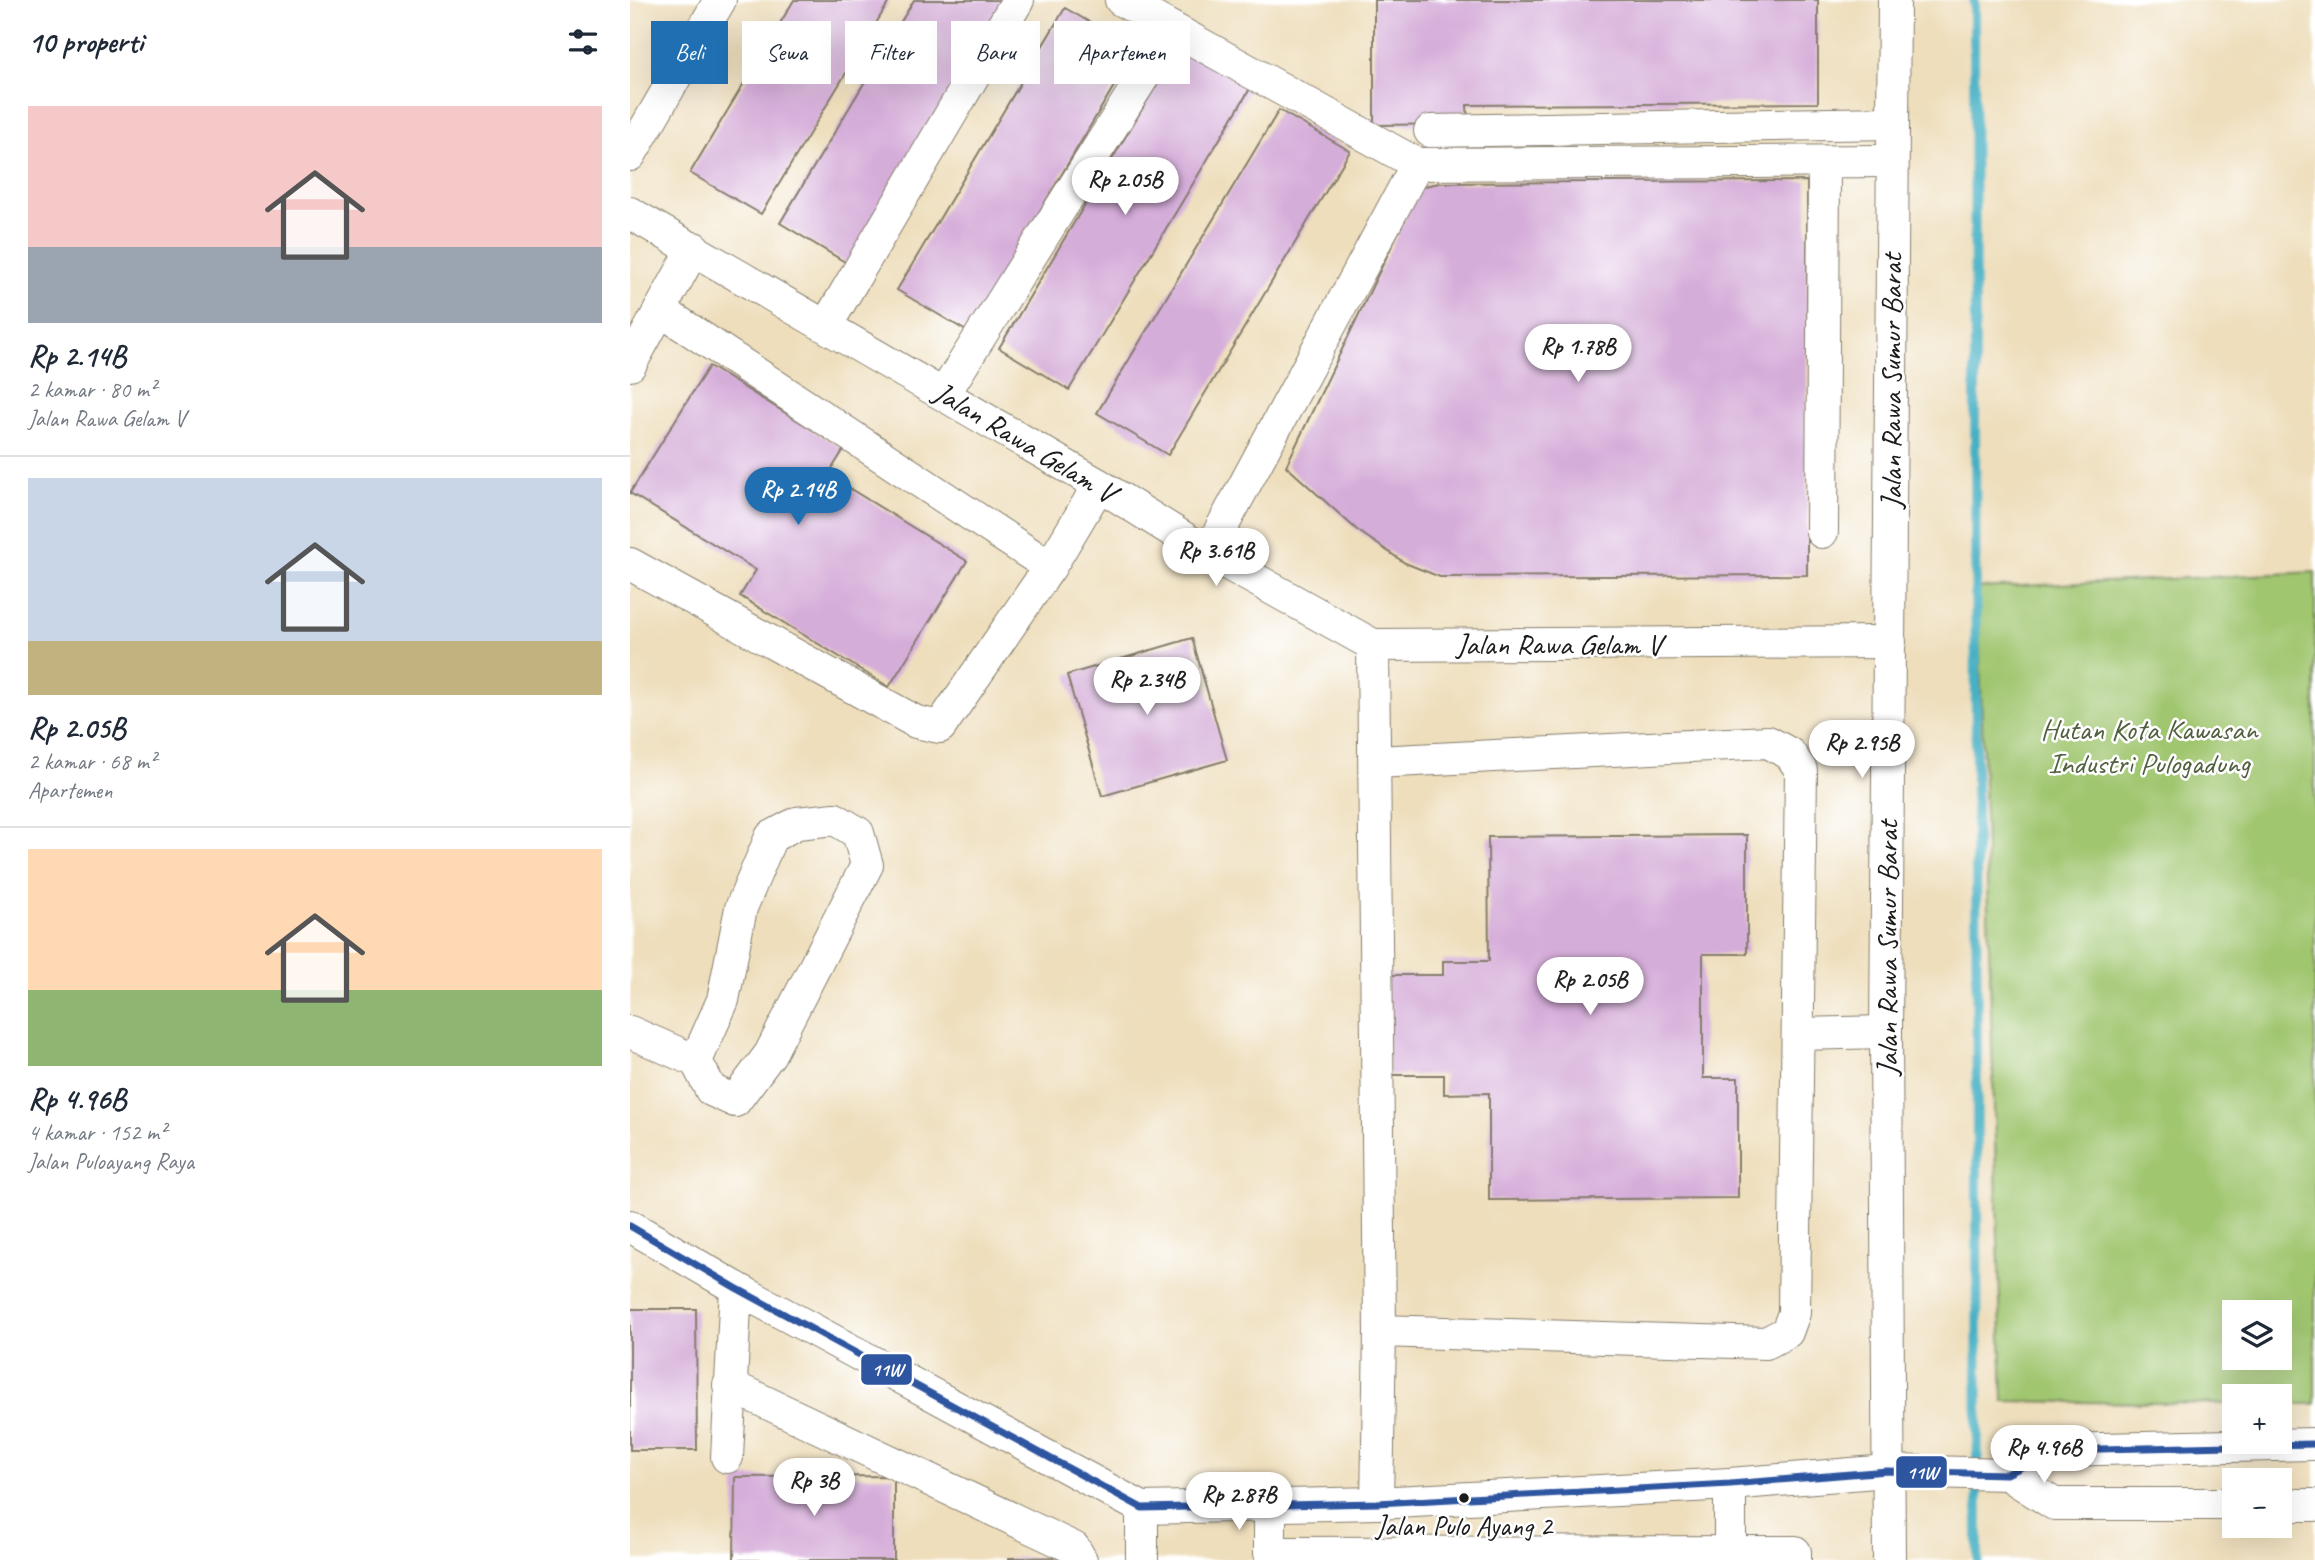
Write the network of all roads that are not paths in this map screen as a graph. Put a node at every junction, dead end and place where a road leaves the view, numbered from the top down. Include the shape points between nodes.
1 (720, 0) edge
2 (1018, 0) edge
3 (1121, 0) edge
4 (1894, 0) edge
5 (1159, 21) edge
6 (1190, 38) edge
7 (1138, 84) edge
8 (1892, 123) junction
9 (1430, 131) dead end
10 (630, 155) edge
11 (1892, 161) junction
12 (1824, 162) junction
13 (1417, 164) junction
14 (630, 213) edge
15 (694, 248) junction
16 (660, 310) junction
17 (826, 326) junction
18 (630, 365) edge
19 (944, 394) junction
20 (1098, 485) junction
21 (1822, 532) dead end
22 (1209, 553) junction
23 (630, 564) edge
24 (1050, 567) junction
25 (1889, 642) junction
26 (1373, 645) junction
27 (1376, 762) junction
28 (630, 1032) edge
29 (1886, 1032) junction
30 (1799, 1034) junction
31 (696, 1061) junction
32 (630, 1226) edge
33 (736, 1289) junction
34 (1380, 1331) junction
35 (729, 1385) junction
36 (2315, 1444) edge
37 (727, 1457) dead end
38 (1887, 1471) junction
39 (1998, 1473) junction
40 (1730, 1484) junction
41 (1377, 1503) junction
42 (2222, 1504) edge
43 (2292, 1504) edge
44 (2315, 1505) edge
45 (1270, 1506) junction
46 (1142, 1508) junction
47 (1730, 1552) junction
48 (1081, 1560) edge
49 (1142, 1560) edge
50 (1795, 1560) edge
51 (1889, 1560) edge

1 - 10 street
2 - 17 street
3 - 5 street
4 - 8 street, Jalan Rawa Sumur Barat
6 - 13 street
7 - 19 street
8 - 9 street
8 - 11 street, Jalan Rawa Sumur Barat
11 - 12 street
11 - 25 street, Jalan Rawa Sumur Barat
12 - 13 street
12 - 21 street
13 - 22 street
14 - 15 street, Jalan Rawa Gelam V
15 - 16 street
15 - 17 street, Jalan Rawa Gelam V
16 - 18 street
16 - 24 street
17 - 19 street, Jalan Rawa Gelam V
19 - 20 street, Jalan Rawa Gelam V
20 - 22 street, Jalan Rawa Gelam V
20 - 24 street
22 - 26 street, Jalan Rawa Gelam V
23 - 24 street via 916,722 940,727
25 - 26 street, Jalan Rawa Gelam V
25 - 29 street, Jalan Rawa Sumur Barat
26 - 27 street
27 - 30 street via 1768,743 1790,754 1801,770
27 - 34 street
28 - 31 street
29 - 30 street
29 - 38 street, Jalan Rawa Sumur Barat
30 - 34 street via 1794,1313 1787,1332 1766,1343
31 - 31 street via 723,1000 741,908 771,837 797,823 835,819 858,833 867,865 770,1054 748,1087 735,1101 711,1090
32 - 33 street
33 - 35 street
33 - 46 street
34 - 41 street
35 - 37 street
35 - 48 street via 1074,1548
36 - 39 street via 2057,1450
38 - 39 street
38 - 40 street
38 - 51 street, Jalan Rawa Sumur Barat
39 - 42 street via 2054,1504
40 - 41 street
40 - 47 street
41 - 45 street
43 - 44 street
45 - 46 street
45 - 47 street via 1270,1553
46 - 49 street
47 - 50 street via 1795,1552

